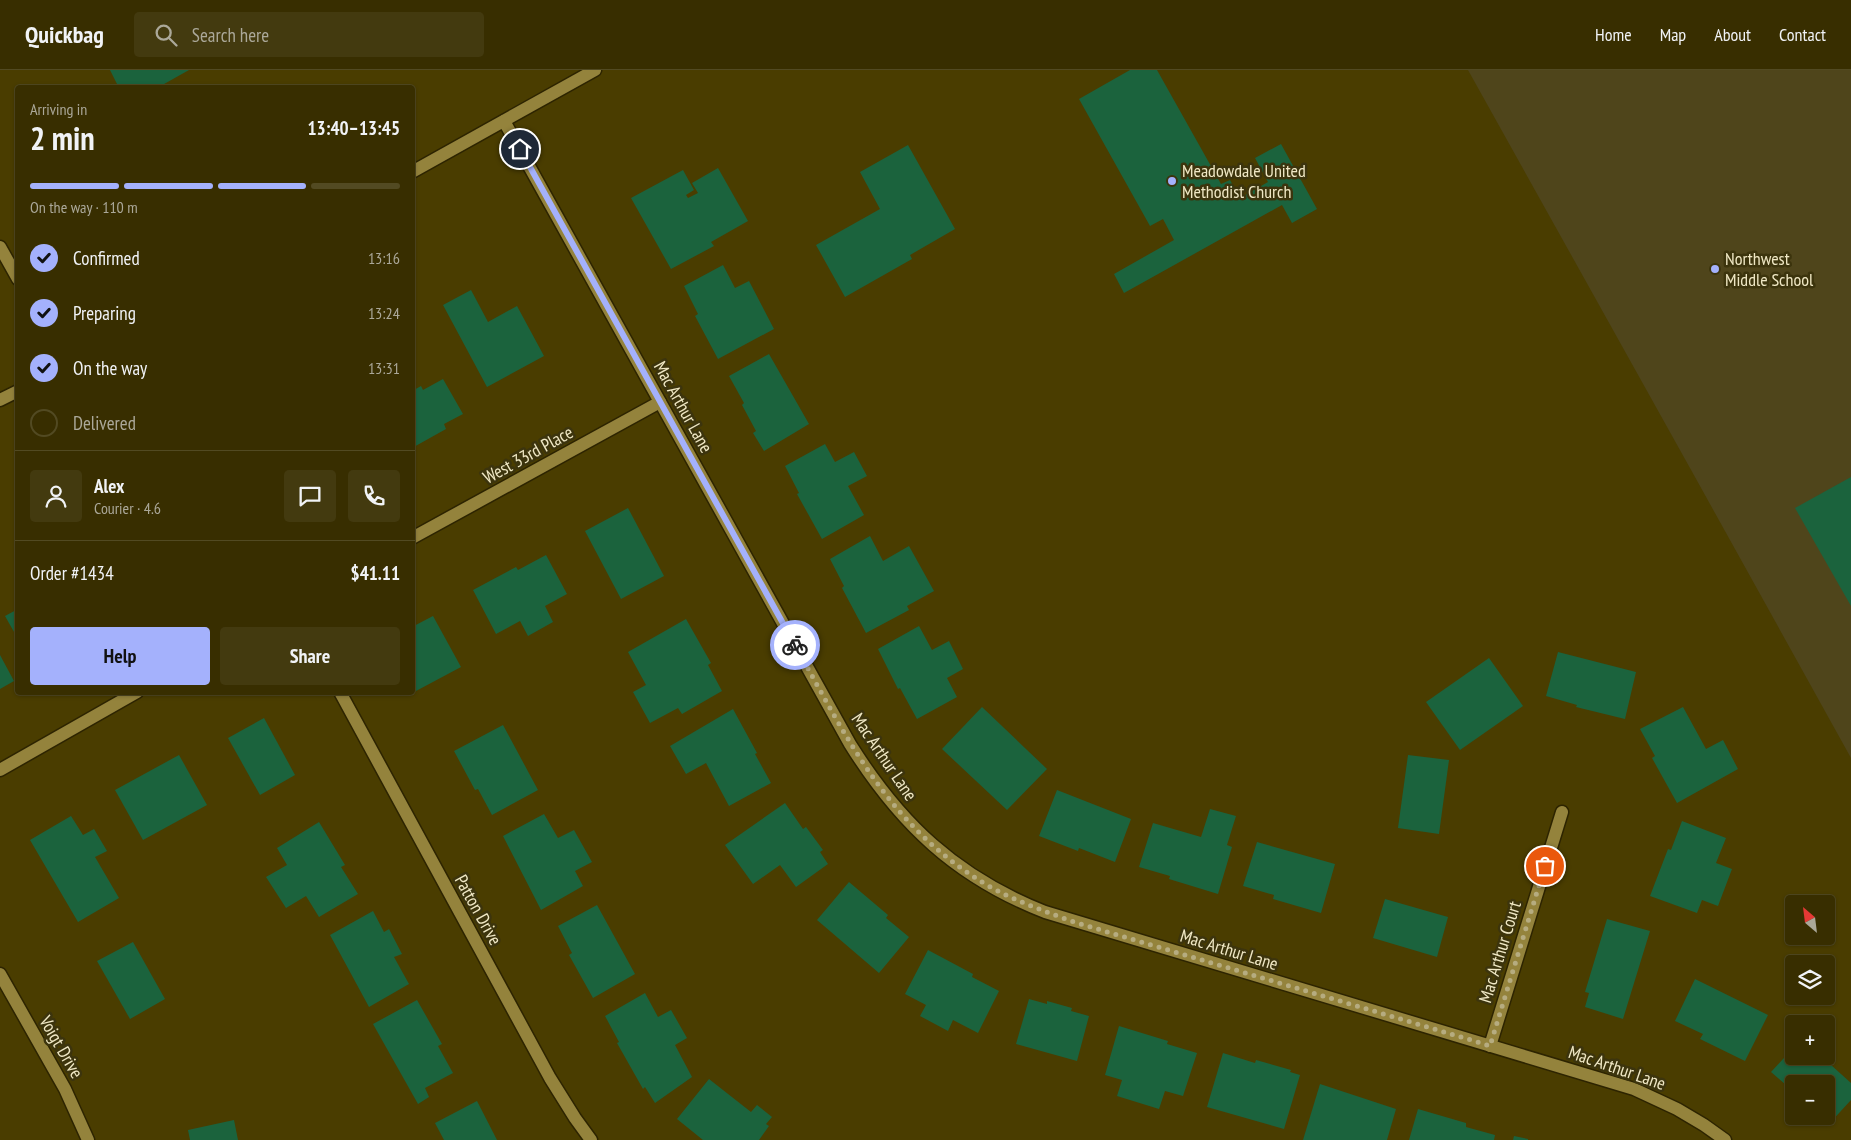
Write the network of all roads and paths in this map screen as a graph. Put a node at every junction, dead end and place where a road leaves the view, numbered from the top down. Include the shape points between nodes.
1 (595, 70) edge
2 (504, 121) junction
3 (415, 170) edge
4 (0, 247) edge
5 (15, 274) edge
6 (15, 392) edge
7 (0, 400) edge
8 (660, 402) junction
9 (415, 536) edge
10 (132, 695) edge
11 (342, 695) edge
12 (0, 770) edge
13 (1562, 812) dead end
14 (0, 974) edge
15 (1490, 1046) junction
16 (88, 1140) edge
17 (592, 1140) edge
18 (1725, 1140) edge

1 - 2 street
2 - 3 street
2 - 8 street, Mac Arthur Lane
4 - 5 street
6 - 7 street
8 - 9 street, West 33rd Place
8 - 15 street, Mac Arthur Lane via 866,770 904,817 951,860 989,886 1045,912
10 - 12 street
11 - 17 street, Patton Drive via 550,1078
13 - 15 street, Mac Arthur Court
14 - 16 street, Voigt Drive via 70,1097
15 - 18 street, Mac Arthur Lane via 1634,1089 1677,1109

